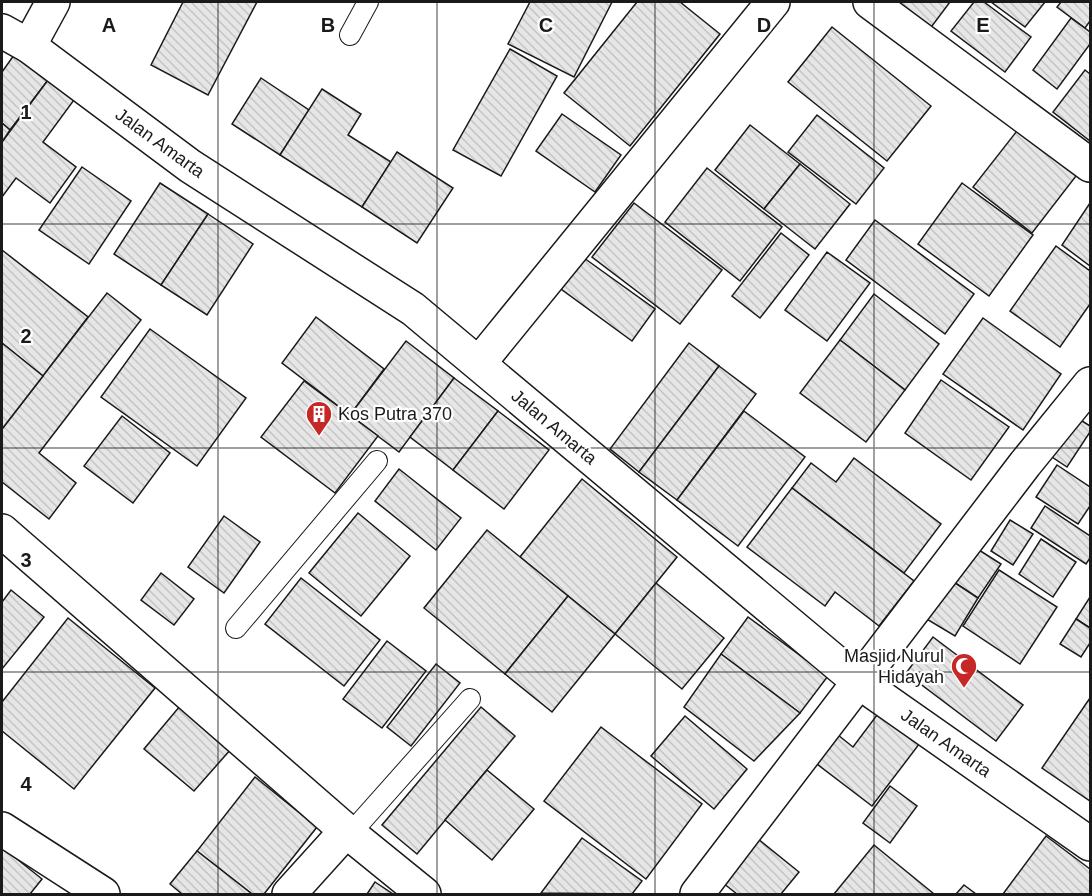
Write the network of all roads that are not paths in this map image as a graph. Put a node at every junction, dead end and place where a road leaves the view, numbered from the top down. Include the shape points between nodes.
1 (53, 2) edge
2 (368, 2) edge
3 (773, 2) edge
4 (870, 2) edge
5 (350, 35) dead end
6 (15, 39) edge
7 (1090, 165) edge
8 (480, 362) junction
9 (1090, 384) edge
10 (376, 461) dead end
11 (2, 531) edge
12 (236, 628) dead end
13 (859, 682) junction
14 (470, 699) dead end
15 (2, 829) edge
16 (347, 833) junction
17 (1090, 844) edge
18 (103, 894) edge
19 (289, 894) edge
20 (424, 894) edge
21 (698, 894) edge

1 - 6 street
2 - 5 lane
3 - 8 street
4 - 7 street
6 - 8 street, Jalan Amarta via 190,166 413,309
8 - 13 street, Jalan Amarta
9 - 13 street
10 - 12 lane
11 - 16 street
13 - 17 street, Jalan Amarta
13 - 21 street
14 - 16 lane
15 - 18 street
16 - 19 street
16 - 20 street

